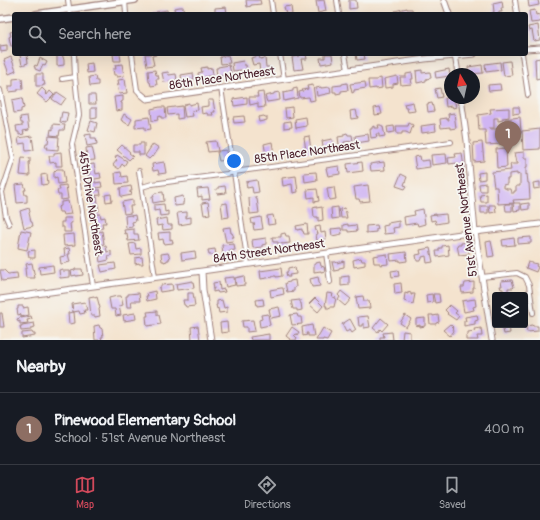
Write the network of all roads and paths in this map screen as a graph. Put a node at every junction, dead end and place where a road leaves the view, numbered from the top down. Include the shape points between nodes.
1 (68, 0) edge
2 (135, 0) edge
3 (271, 0) edge
4 (337, 0) edge
5 (444, 0) edge
6 (515, 0) edge
7 (125, 1) edge
8 (69, 12) edge
9 (126, 12) edge
10 (273, 12) edge
11 (339, 12) edge
12 (448, 12) edge
13 (517, 12) edge
14 (12, 17) edge
15 (0, 19) edge
16 (540, 48) edge
17 (528, 49) edge
18 (74, 56) edge
19 (132, 56) edge
20 (280, 56) edge
21 (345, 56) edge
22 (448, 56) edge
23 (455, 56) edge
24 (522, 56) edge
25 (457, 68) edge
26 (348, 70) junction
27 (74, 77) junction
28 (62, 79) dead end
29 (284, 79) junction
30 (221, 88) junction
31 (0, 90) edge
32 (141, 94) joint
33 (528, 95) dead end
34 (462, 104) edge
35 (451, 142) dead end
36 (140, 171) dead end
37 (234, 172) junction
38 (142, 187) junction
39 (9, 224) dead end
40 (540, 224) edge
41 (475, 232) junction
42 (326, 253) junction
43 (248, 264) junction
44 (202, 271) junction
45 (155, 277) junction
46 (482, 277) junction
47 (330, 282) dead end
48 (93, 286) junction
49 (0, 298) edge
50 (533, 313) dead end
51 (212, 340) edge
52 (492, 340) edge

1 - 8 street
2 - 7 main road
3 - 10 street
4 - 11 street
5 - 12 street
6 - 13 street
7 - 8 main road
7 - 9 street
14 - 15 main road
16 - 17 street
18 - 27 street, 45th Drive Northeast
19 - 32 street via 137,90
20 - 29 street
21 - 26 street
22 - 26 street, 86th Place Northeast
23 - 25 street
24 - 33 street
26 - 29 street, 86th Place Northeast
27 - 28 street
27 - 48 street, 45th Drive Northeast via 78,115 72,144
29 - 30 street, 86th Place Northeast
30 - 32 street, 86th Place Northeast via 148,99
30 - 37 street
31 - 39 street via 13,159 2,192
34 - 41 street, 51st Avenue Northeast
35 - 37 street, 85th Place Northeast
36 - 38 street
37 - 38 street, 85th Place Northeast
37 - 43 street
38 - 45 street
40 - 41 street, 84th Street Northeast
41 - 42 street, 84th Street Northeast
41 - 46 street, 51st Avenue Northeast
42 - 43 street, 84th Street Northeast
42 - 47 street
43 - 44 street, 84th Street Northeast
44 - 45 street, 84th Street Northeast
44 - 51 street
45 - 48 street, 84th Street Northeast
46 - 50 street via 517,273 525,277 529,285
46 - 52 street, 51st Avenue Northeast
48 - 49 street, 84th Street Northeast

